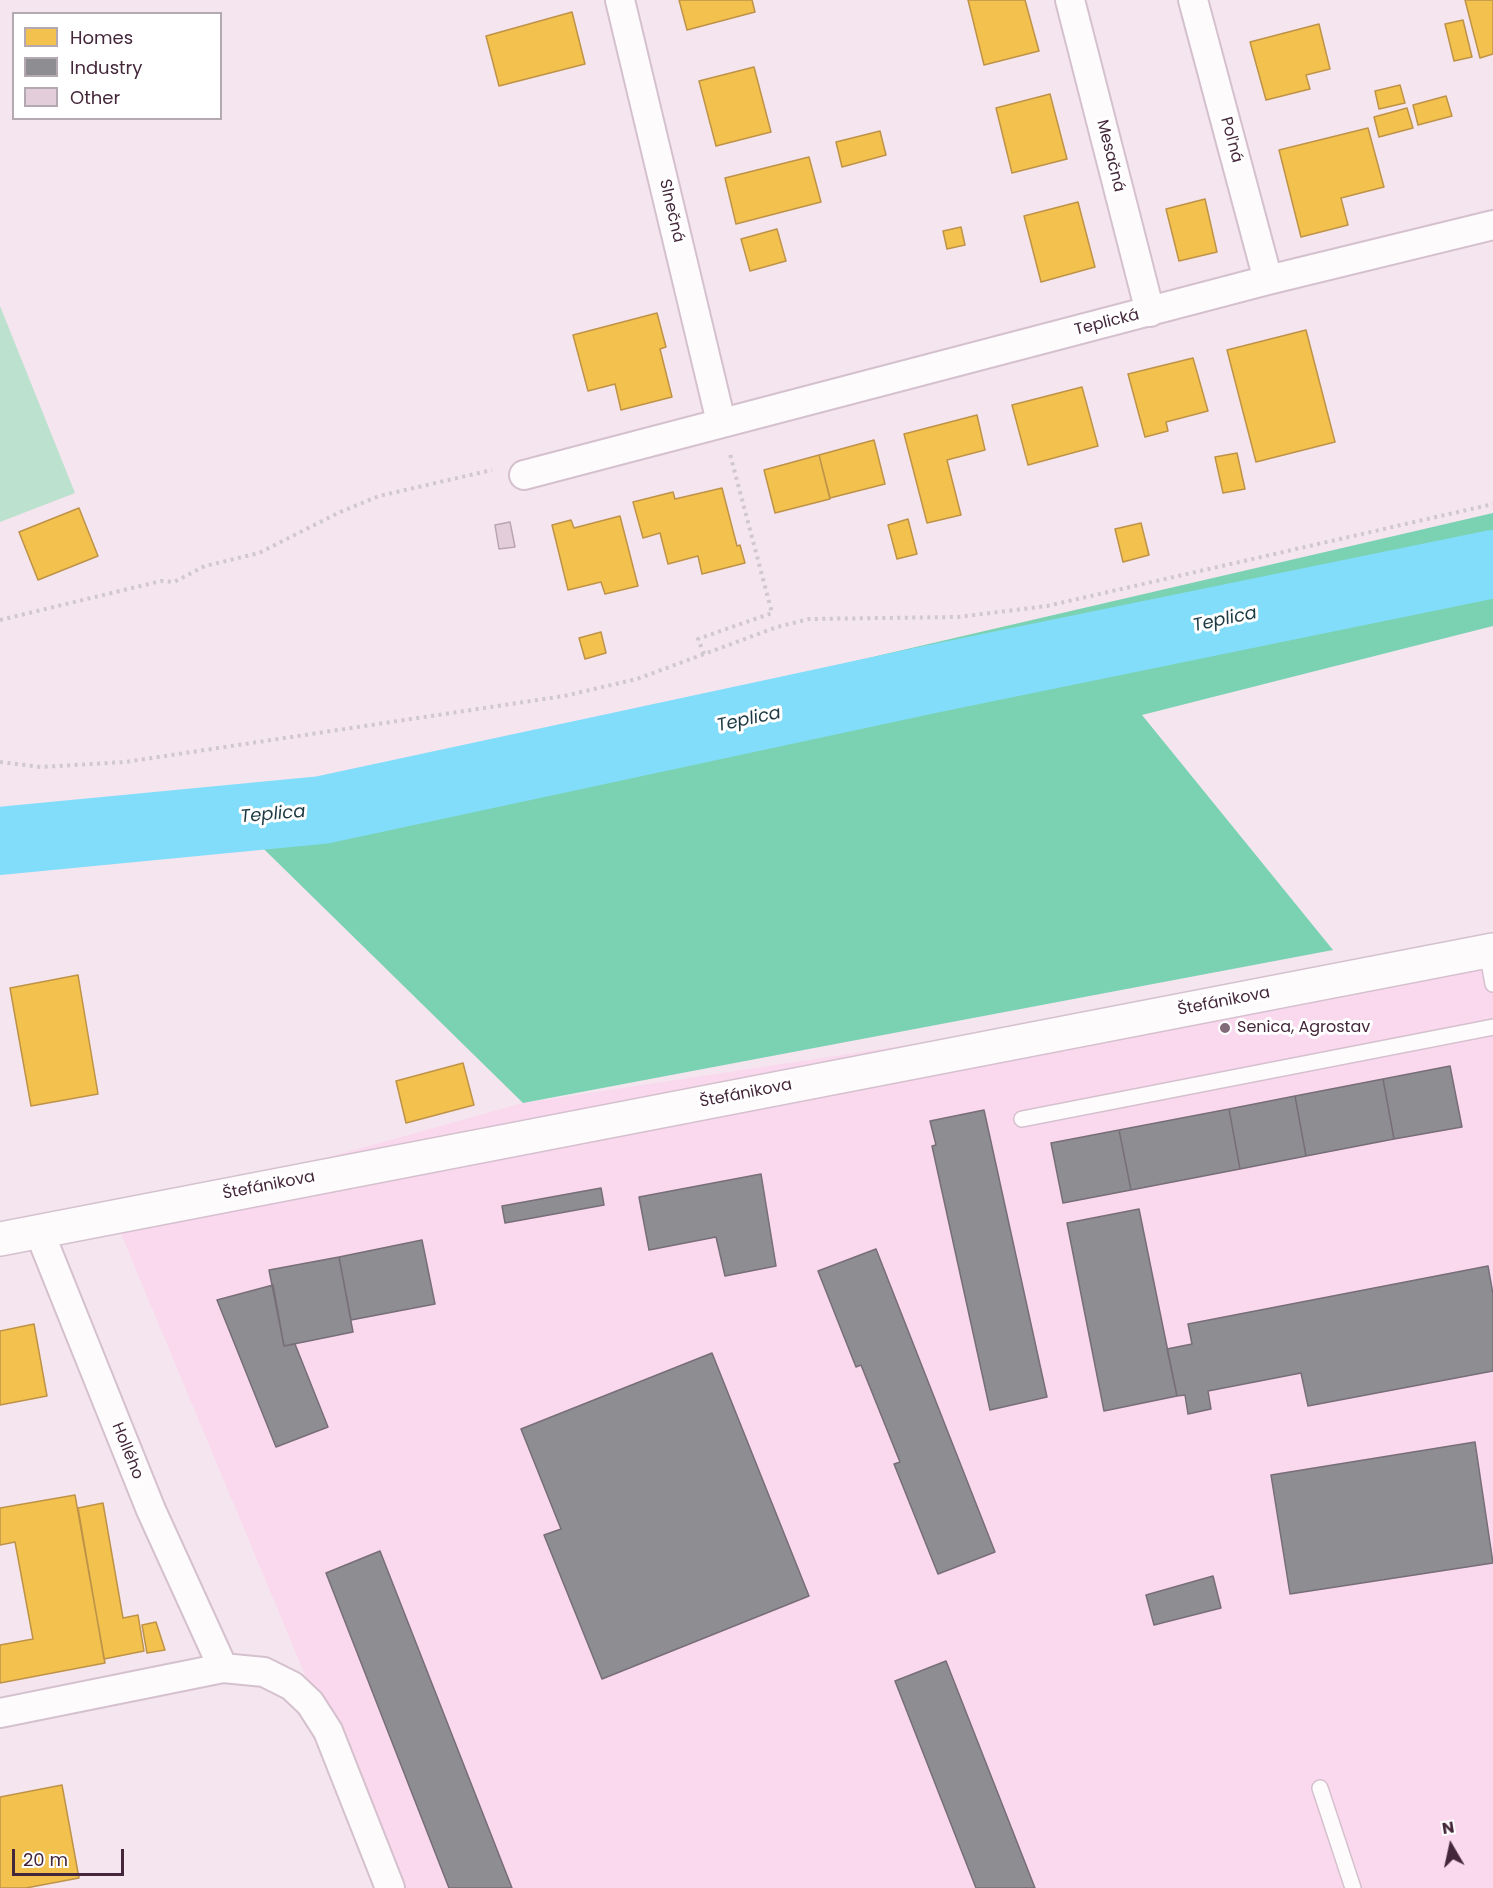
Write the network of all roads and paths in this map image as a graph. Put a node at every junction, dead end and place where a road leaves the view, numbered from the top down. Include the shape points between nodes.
1 (620, 0) edge
2 (1070, 0) edge
3 (1194, 0) edge
4 (1493, 225) edge
5 (1268, 280) junction
6 (1150, 312) junction
7 (721, 422) junction
8 (524, 476) joint
9 (1493, 504) edge
10 (0, 620) edge
11 (704, 654) junction
12 (0, 762) edge
13 (1490, 950) edge
14 (1493, 984) edge
15 (1493, 1028) edge
16 (1022, 1119) dead end
17 (39, 1231) junction
18 (0, 1239) edge
19 (224, 1668) junction
20 (0, 1713) edge
21 (1320, 1788) dead end
22 (390, 1888) edge
23 (1353, 1888) edge

1 - 7 street, Slnečná
2 - 6 street, Mesačná
3 - 5 street, Poľná
4 - 5 street, Teplická
5 - 6 street, Teplická
6 - 7 street, Teplická
7 - 8 street, Teplická
7 - 11 path via 772,613 698,639
8 - 10 path via 503,468 379,496 259,553 205,566 174,582 161,581
9 - 11 path via 1047,606 958,617 809,619
11 - 12 path via 609,686 447,715 125,762 41,767
13 - 14 lane
13 - 17 street, Štefánikova
15 - 16 lane
17 - 18 street, Štefánikova
17 - 19 street, Hollého via 151,1510
19 - 20 street
19 - 22 street via 264,1672 292,1686 310,1703 328,1731
21 - 23 lane

